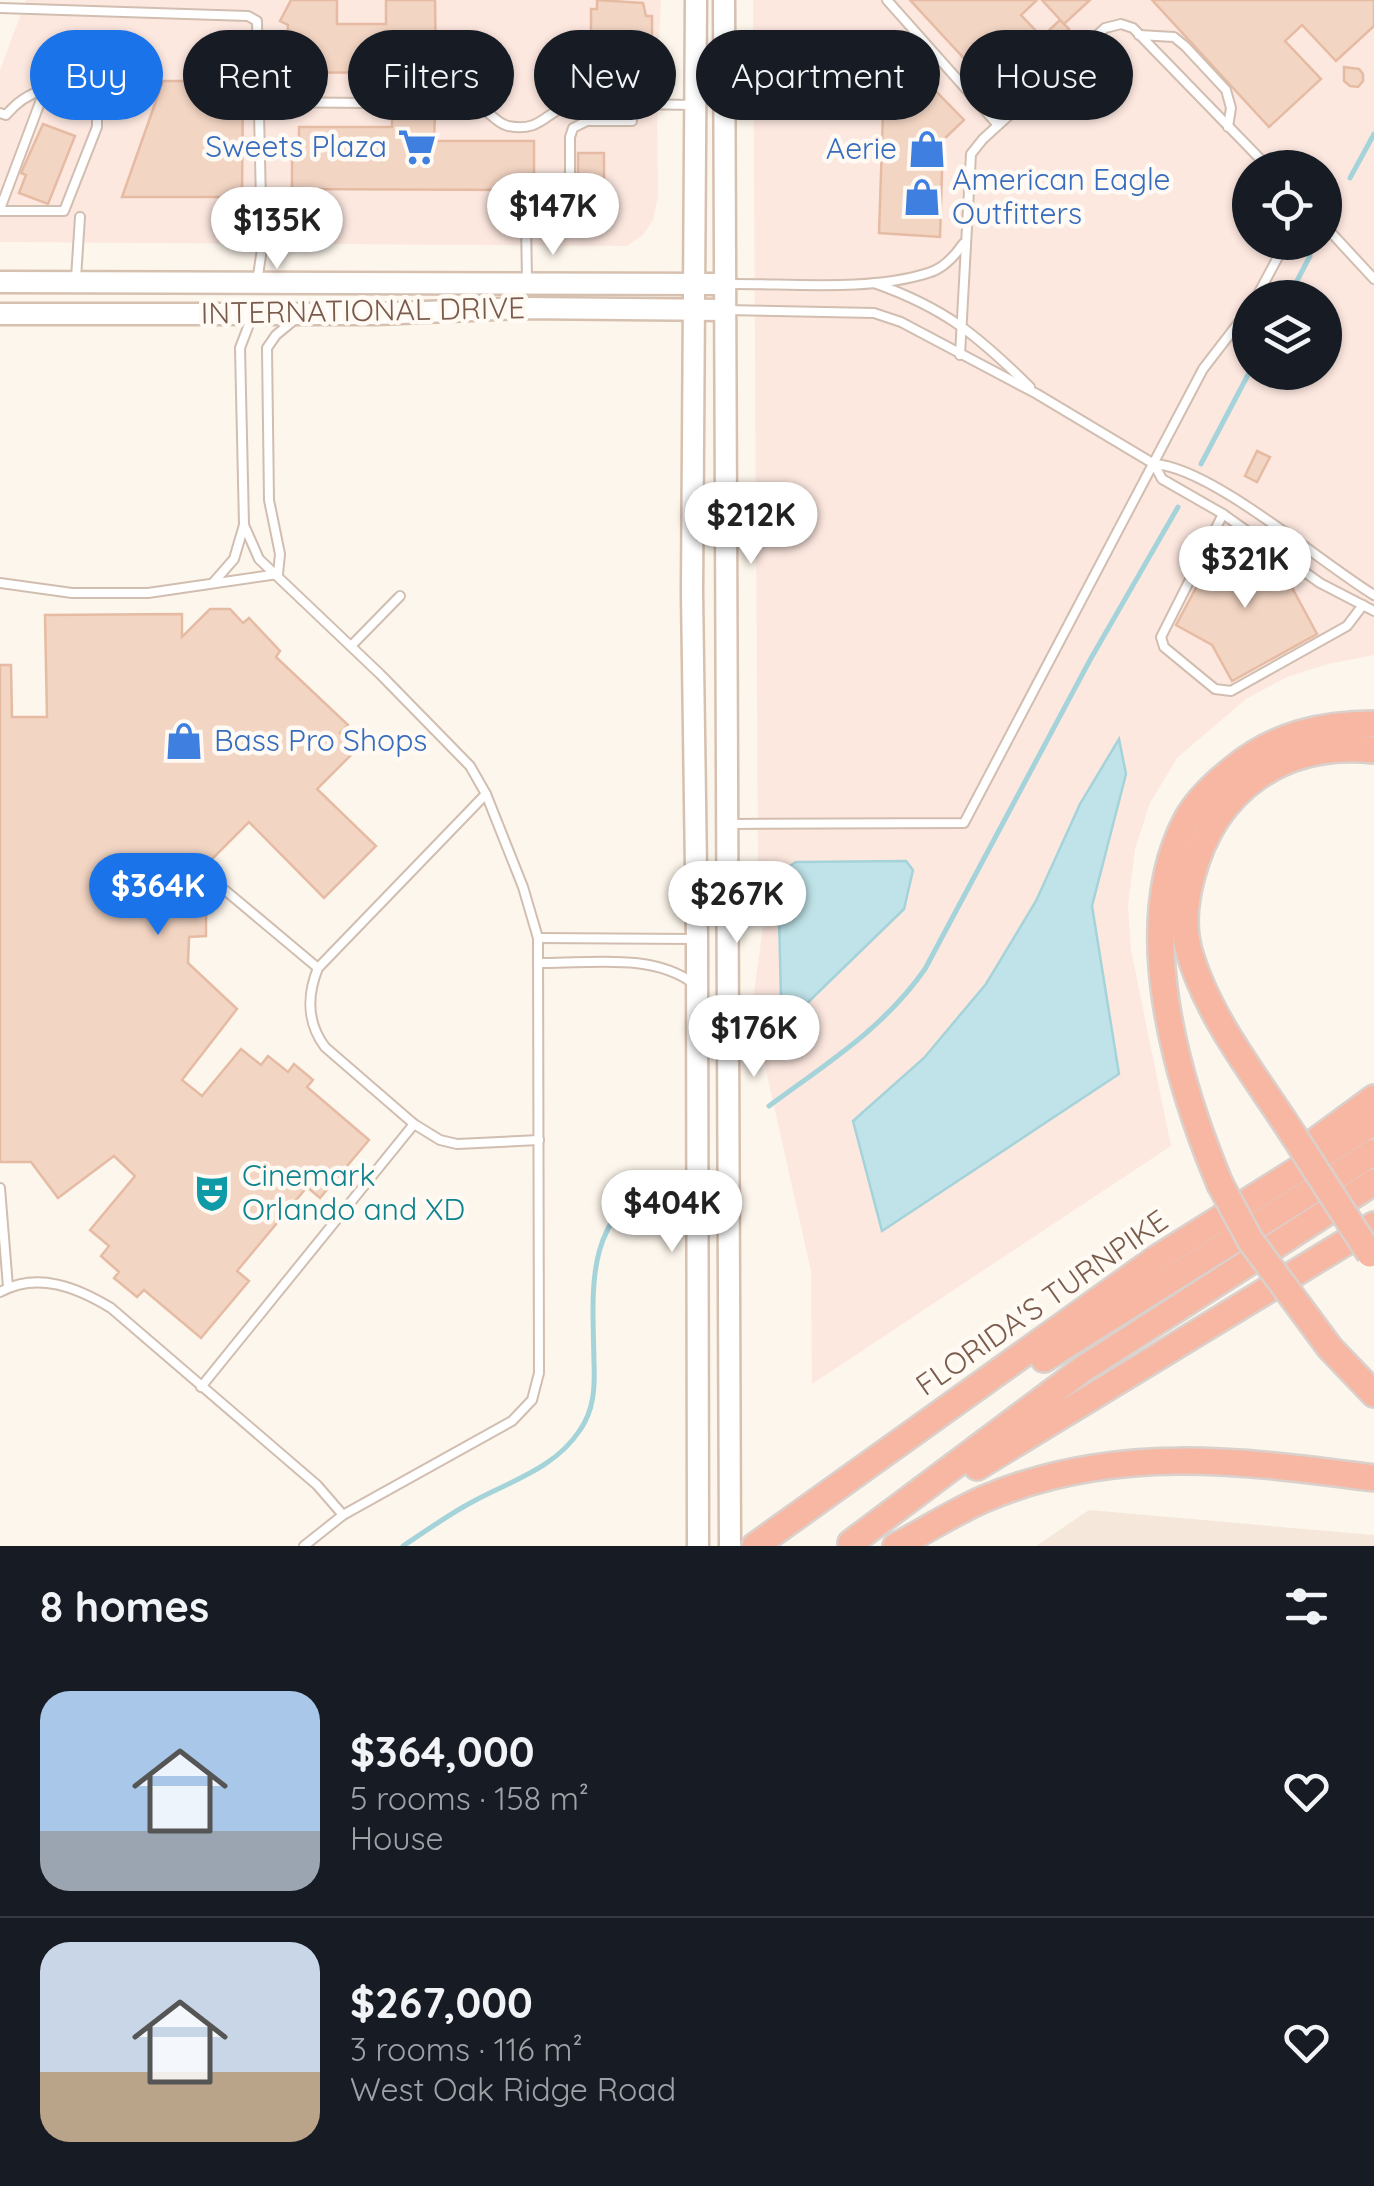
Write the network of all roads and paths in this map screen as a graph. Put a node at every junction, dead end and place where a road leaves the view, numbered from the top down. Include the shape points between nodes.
1 (696, 0) edge
2 (724, 0) edge
3 (887, 0) edge
4 (0, 8) edge
5 (258, 30) edge
6 (1139, 34) junction
7 (30, 95) edge
8 (328, 103) edge
9 (694, 104) junction
10 (3, 114) edge
11 (33, 120) edge
12 (97, 120) edge
13 (260, 120) edge
14 (632, 121) dead end
15 (998, 125) junction
16 (1228, 126) junction
17 (1251, 150) edge
18 (0, 210) edge
19 (80, 217) dead end
20 (526, 221) dead end
21 (570, 221) dead end
22 (965, 240) junction
23 (1342, 244) edge
24 (1374, 278) edge
25 (0, 282) edge
26 (76, 282) junction
27 (257, 282) junction
28 (526, 283) junction
29 (873, 283) junction
30 (326, 284) junction
31 (693, 284) junction
32 (725, 284) junction
33 (693, 309) junction
34 (725, 310) junction
35 (0, 314) edge
36 (191, 314) junction
37 (252, 314) junction
38 (301, 314) junction
39 (962, 324) junction
40 (1232, 331) edge
41 (960, 356) junction
42 (1037, 394) junction
43 (1154, 464) junction
44 (1223, 514) junction
45 (244, 524) junction
46 (278, 574) junction
47 (213, 583) junction
48 (0, 584) edge
49 (1359, 586) junction
50 (400, 596) dead end
51 (1374, 596) edge
52 (1350, 598) junction
53 (1363, 605) junction
54 (1374, 611) edge
55 (351, 646) junction
56 (1374, 724) edge
57 (1374, 750) edge
58 (486, 794) junction
59 (726, 824) junction
60 (226, 890) dead end
61 (538, 938) junction
62 (697, 939) junction
63 (538, 963) junction
64 (318, 968) junction
65 (696, 986) junction
66 (730, 988) junction
67 (1374, 1098) edge
68 (1374, 1122) edge
69 (414, 1124) junction
70 (540, 1140) junction
71 (1374, 1152) edge
72 (1374, 1182) edge
73 (0, 1188) edge
74 (1374, 1225) edge
75 (1372, 1257) edge
76 (1156, 1259) junction
77 (4, 1289) edge
78 (201, 1388) junction
79 (1374, 1394) edge
80 (1374, 1478) edge
81 (822, 1499) junction
82 (343, 1515) junction
83 (698, 1535) edge
84 (849, 1545) edge
85 (304, 1546) edge
86 (730, 1546) edge
87 (755, 1546) edge
88 (896, 1546) edge

1 - 9 street
2 - 32 street
3 - 15 lane
4 - 5 lane via 248,16
6 - 15 lane via 1120,24 1105,28
6 - 16 lane
6 - 16 lane via 1174,36 1185,46 1226,90
7 - 10 lane
8 - 9 lane via 475,104 506,126 543,123 558,107 574,103
9 - 31 street
11 - 18 lane
12 - 18 lane via 64,211
13 - 27 lane
14 - 21 lane via 587,121 573,128
15 - 22 lane via 971,154
16 - 17 lane
19 - 26 lane
20 - 28 lane
22 - 29 lane via 954,258 930,273
22 - 39 lane
23 - 24 lane
25 - 26 street, INTERNATIONAL DRIVE
26 - 27 street, INTERNATIONAL DRIVE
27 - 30 street, INTERNATIONAL DRIVE
27 - 36 street via 240,297
28 - 30 street, INTERNATIONAL DRIVE
28 - 31 street, INTERNATIONAL DRIVE
29 - 32 lane
29 - 39 lane
30 - 37 street via 290,293
31 - 32 street, INTERNATIONAL DRIVE
31 - 33 street
32 - 34 street
33 - 34 street, INTERNATIONAL DRIVE
33 - 38 street, INTERNATIONAL DRIVE
33 - 62 street
34 - 41 lane via 874,313
34 - 59 street
35 - 36 street, INTERNATIONAL DRIVE
36 - 37 street, INTERNATIONAL DRIVE
37 - 38 street, INTERNATIONAL DRIVE
37 - 45 lane via 240,348
38 - 46 lane via 267,348 269,500
39 - 41 lane
39 - 42 lane
40 - 43 lane via 1203,369
41 - 42 lane
42 - 43 lane
43 - 44 lane via 1162,478
43 - 49 lane via 1170,464 1232,496
43 - 59 lane via 964,823
44 - 52 lane
44 - 53 lane via 1161,637 1164,647 1215,689 1232,691 1347,626
45 - 46 lane via 259,559
45 - 47 lane via 234,559
46 - 47 lane
46 - 55 lane
47 - 48 lane via 148,593
49 - 51 lane
49 - 52 lane
50 - 55 lane
52 - 53 lane
53 - 54 lane
55 - 58 lane via 470,766
56 - 79 highway, bridge via 1277,740 1214,785 1188,817 1171,854 1162,901 1176,1062 1220,1184 1250,1240 1330,1348
57 - 75 highway, bridge via 1314,751 1277,764 1235,792 1200,844 1184,903 1187,946 1200,983
58 - 61 lane
58 - 64 lane
59 - 66 street
60 - 64 lane
61 - 62 lane
61 - 63 lane
62 - 65 street
62 - 66 street
63 - 65 lane via 657,965
63 - 70 lane
64 - 69 lane via 310,988 314,1033
65 - 83 street
66 - 86 street
67 - 76 highway
68 - 76 highway, FLORIDA'S TURNPIKE
69 - 70 lane via 457,1144
69 - 78 lane
70 - 82 lane via 540,1373 532,1400 512,1421
71 - 81 highway
72 - 84 highway via 1082,1369
73 - 77 lane
74 - 84 highway
76 - 81 highway, FLORIDA'S TURNPIKE
77 - 78 lane via 45,1282 78,1288 111,1308
78 - 82 lane
80 - 88 highway via 1251,1462 1115,1464 1046,1477 982,1500
81 - 87 highway, FLORIDA'S TURNPIKE
82 - 85 lane

